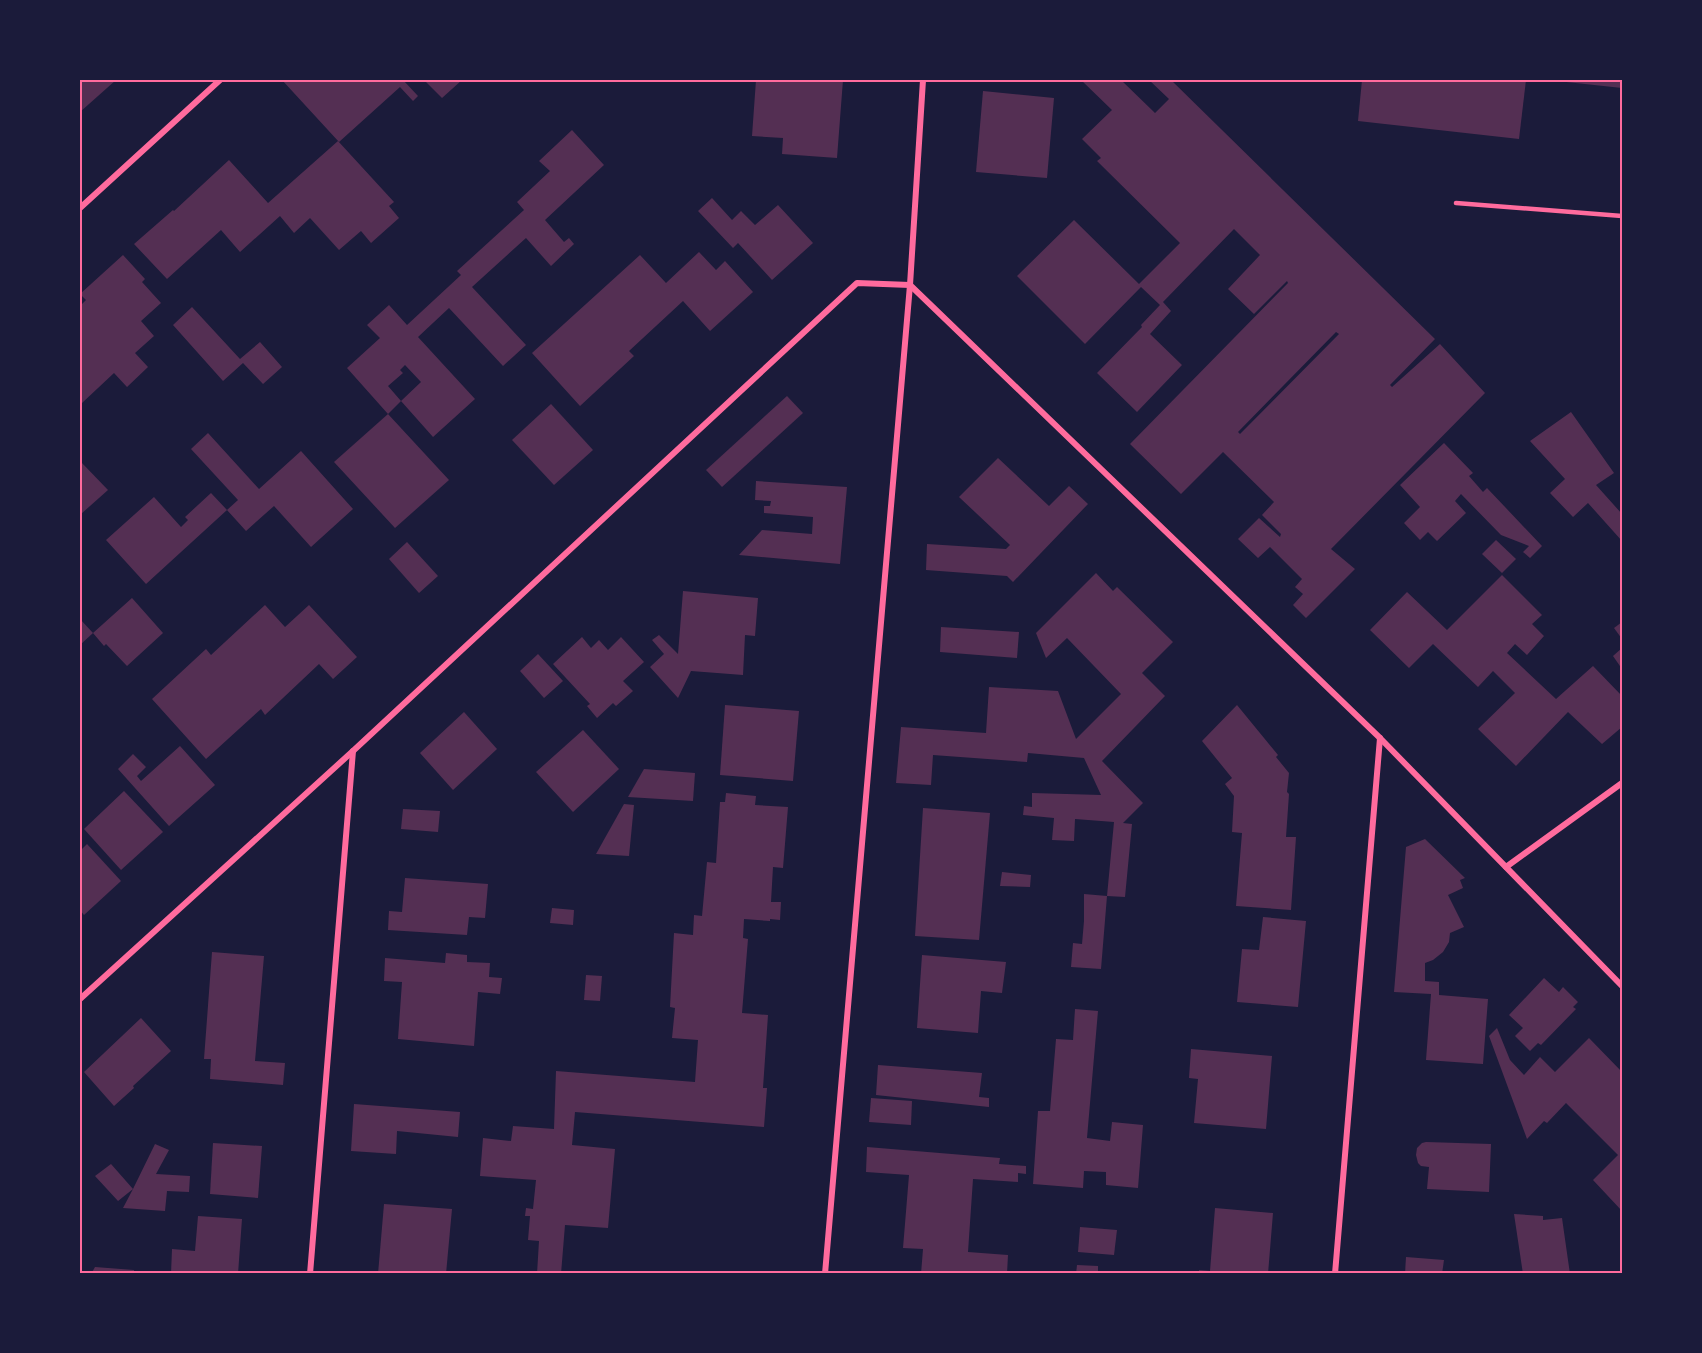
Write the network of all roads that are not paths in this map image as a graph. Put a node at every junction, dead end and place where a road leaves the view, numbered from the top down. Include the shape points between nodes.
1 (220, 80) edge
2 (923, 80) edge
3 (1456, 203) dead end
4 (80, 208) edge
5 (1623, 216) edge
6 (910, 285) junction
7 (1380, 738) junction
8 (353, 751) junction
9 (1623, 783) edge
10 (1506, 867) junction
11 (1623, 986) edge
12 (80, 999) edge
13 (310, 1274) edge
14 (825, 1274) edge
15 (1335, 1274) edge

1 - 4 street
2 - 6 street
3 - 5 lane
6 - 7 street
6 - 8 street via 857,283
6 - 14 street
7 - 10 street
7 - 15 street
8 - 12 street
8 - 13 street
9 - 10 street
10 - 11 street

